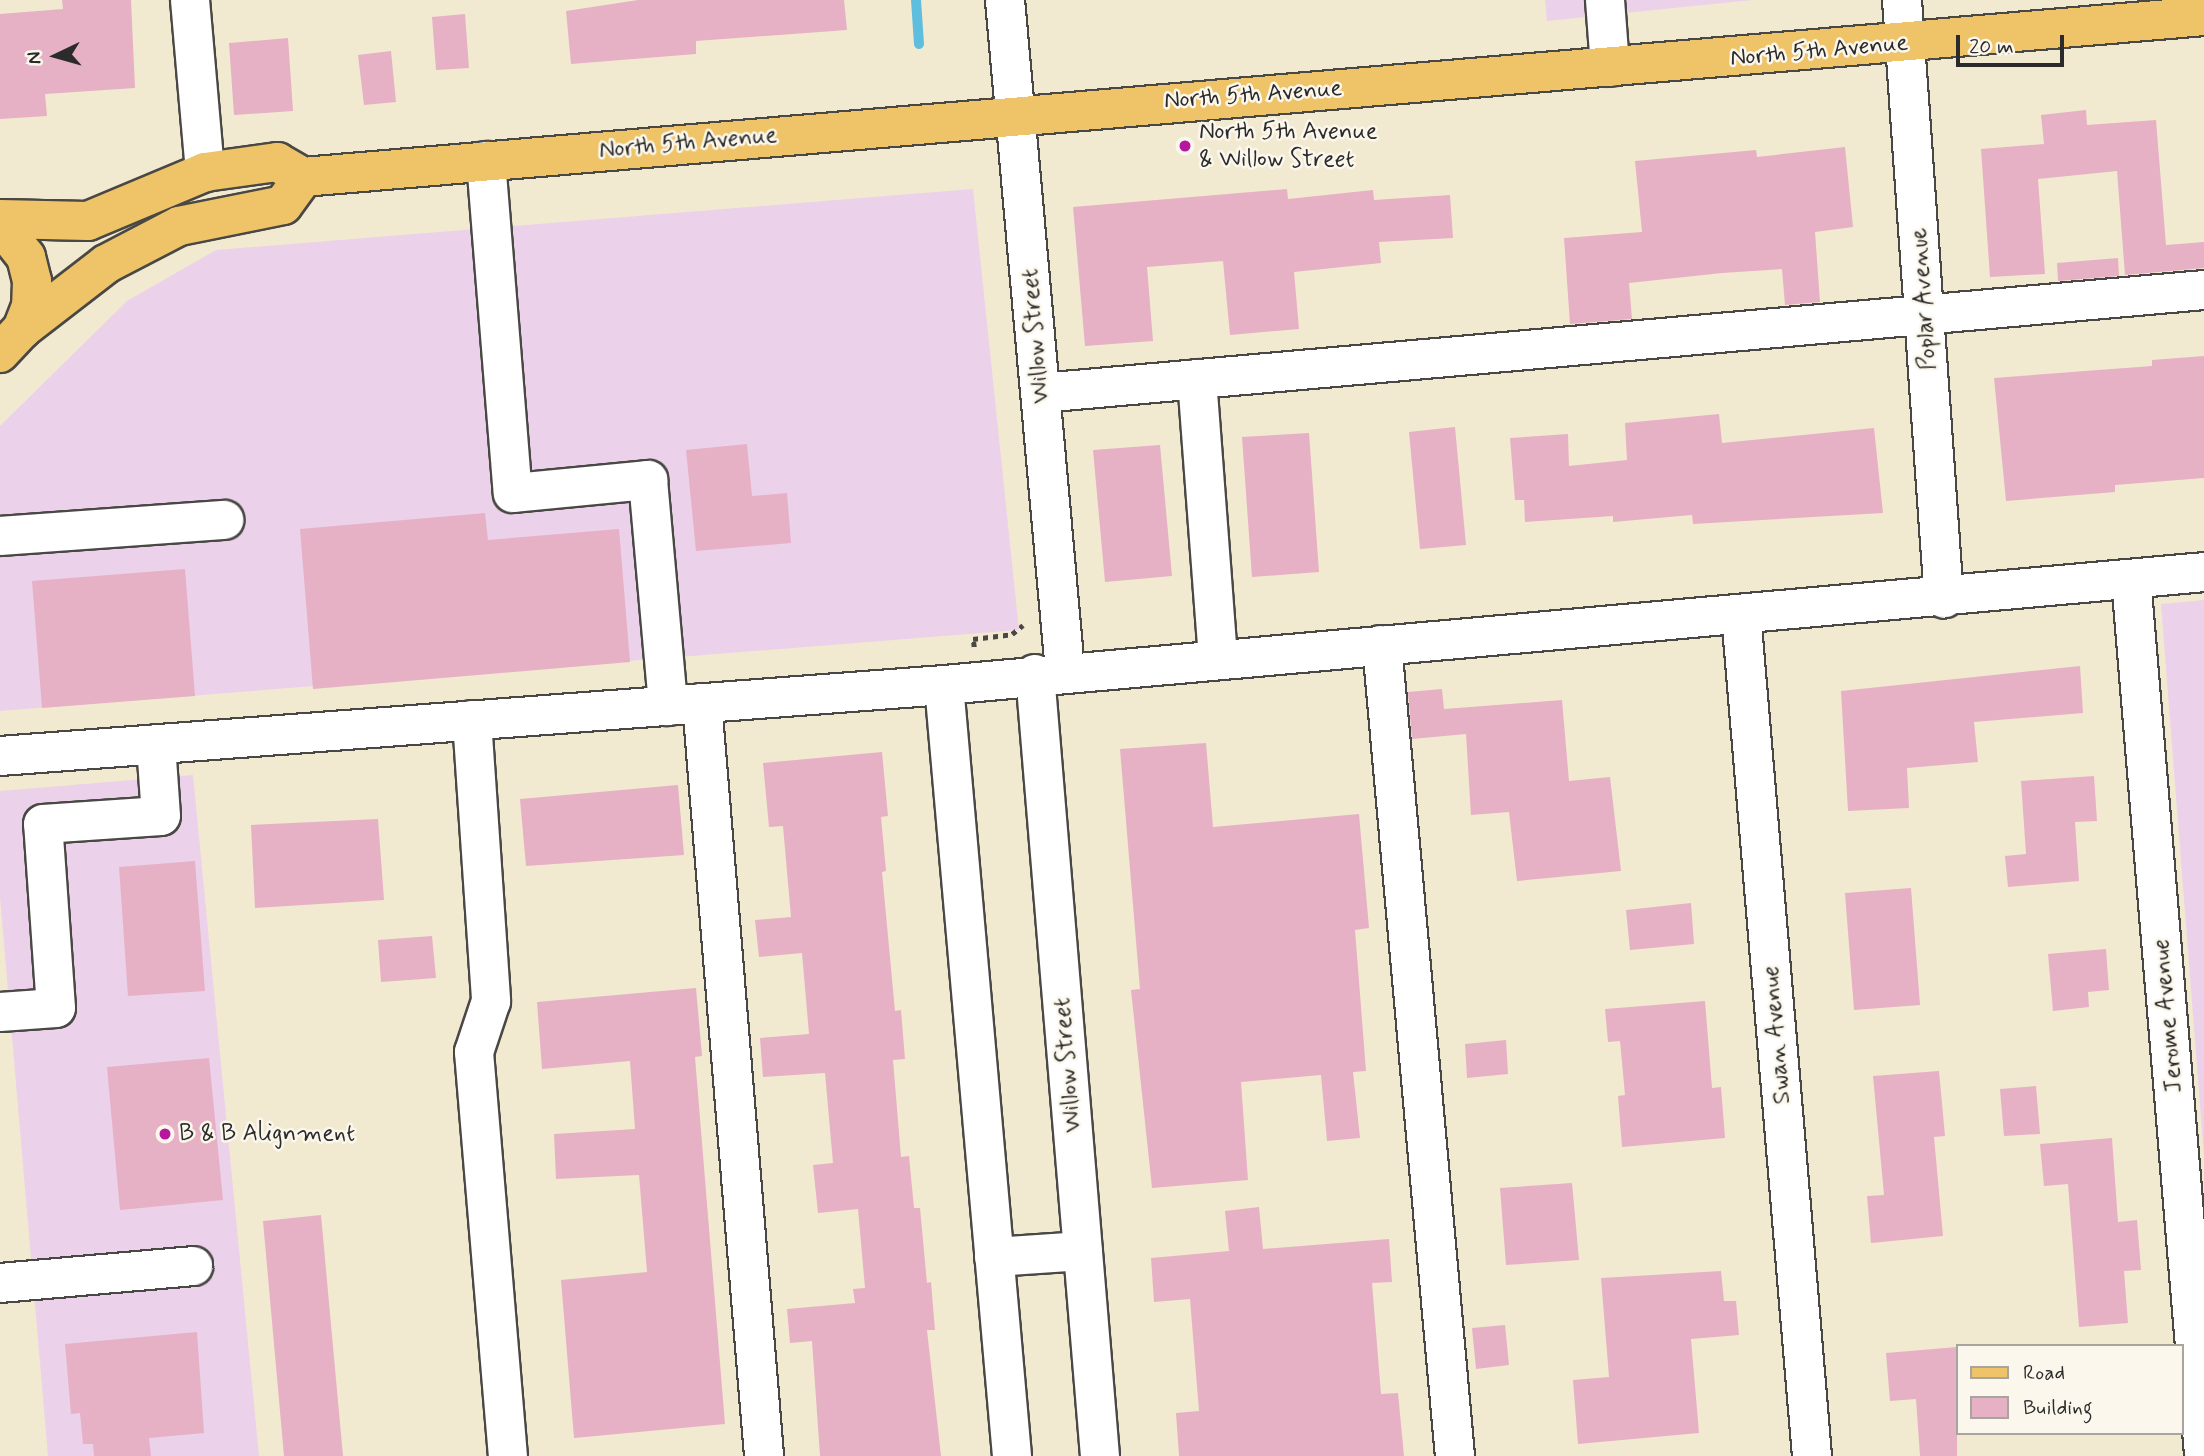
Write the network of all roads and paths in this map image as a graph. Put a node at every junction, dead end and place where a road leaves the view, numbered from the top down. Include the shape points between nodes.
1 (190, 0) edge
2 (1005, 0) edge
3 (1605, 0) edge
4 (1902, 0) edge
5 (2204, 16) edge
6 (1906, 44) junction
7 (1610, 67) junction
8 (1017, 113) junction
9 (486, 161) junction
10 (205, 172) junction
11 (303, 177) junction
12 (0, 222) edge
13 (2204, 290) edge
14 (1925, 314) junction
15 (11, 341) edge
16 (1197, 379) junction
17 (1041, 393) junction
18 (224, 520) dead end
19 (0, 536) edge
20 (2204, 572) edge
21 (2131, 579) junction
22 (1944, 598) junction
23 (1741, 614) junction
24 (1382, 645) junction
25 (1218, 658) junction
26 (1050, 673) junction
27 (944, 685) junction
28 (685, 704) junction
29 (472, 720) junction
30 (156, 744) junction
31 (0, 756) edge
32 (0, 1012) edge
33 (1083, 1251) junction
34 (995, 1257) junction
35 (193, 1266) dead end
36 (0, 1283) edge
37 (2204, 1453) edge
38 (508, 1456) edge
39 (764, 1456) edge
40 (1012, 1456) edge
41 (1100, 1456) edge
42 (1455, 1456) edge
43 (1812, 1456) edge

1 - 10 street
2 - 8 street, Willow Street
3 - 7 street
4 - 6 street, Poplar Avenue
5 - 6 main road, North 5th Avenue
6 - 7 main road, North 5th Avenue
6 - 14 street, Poplar Avenue
7 - 8 main road, North 5th Avenue
8 - 9 main road, North 5th Avenue
8 - 17 street, Willow Street
9 - 11 main road, North 5th Avenue
9 - 28 street via 513,493 648,480
10 - 11 main road, North 5th Avenue via 278,162
10 - 12 main road, North 5th Avenue via 88,221
11 - 15 main road via 283,205 179,226 106,264
12 - 15 main road via 26,257 32,281 31,306
13 - 14 street
14 - 16 street
14 - 22 street, Poplar Avenue
16 - 17 street
16 - 25 street
17 - 26 street, Willow Street
18 - 19 street
20 - 21 street
21 - 22 street
21 - 37 street, Jerome Avenue
22 - 23 street
23 - 24 street
23 - 43 street, Swan Avenue
24 - 25 street
24 - 42 street
25 - 26 street
26 - 27 street
26 - 33 street, Willow Street
27 - 28 street
27 - 34 street
28 - 29 street
28 - 39 street
29 - 30 street
29 - 38 street via 491,1001 474,1052
30 - 31 street
30 - 32 street via 161,816 43,824 56,1008
33 - 34 street
33 - 41 street, Willow Street
34 - 40 street
35 - 36 street

